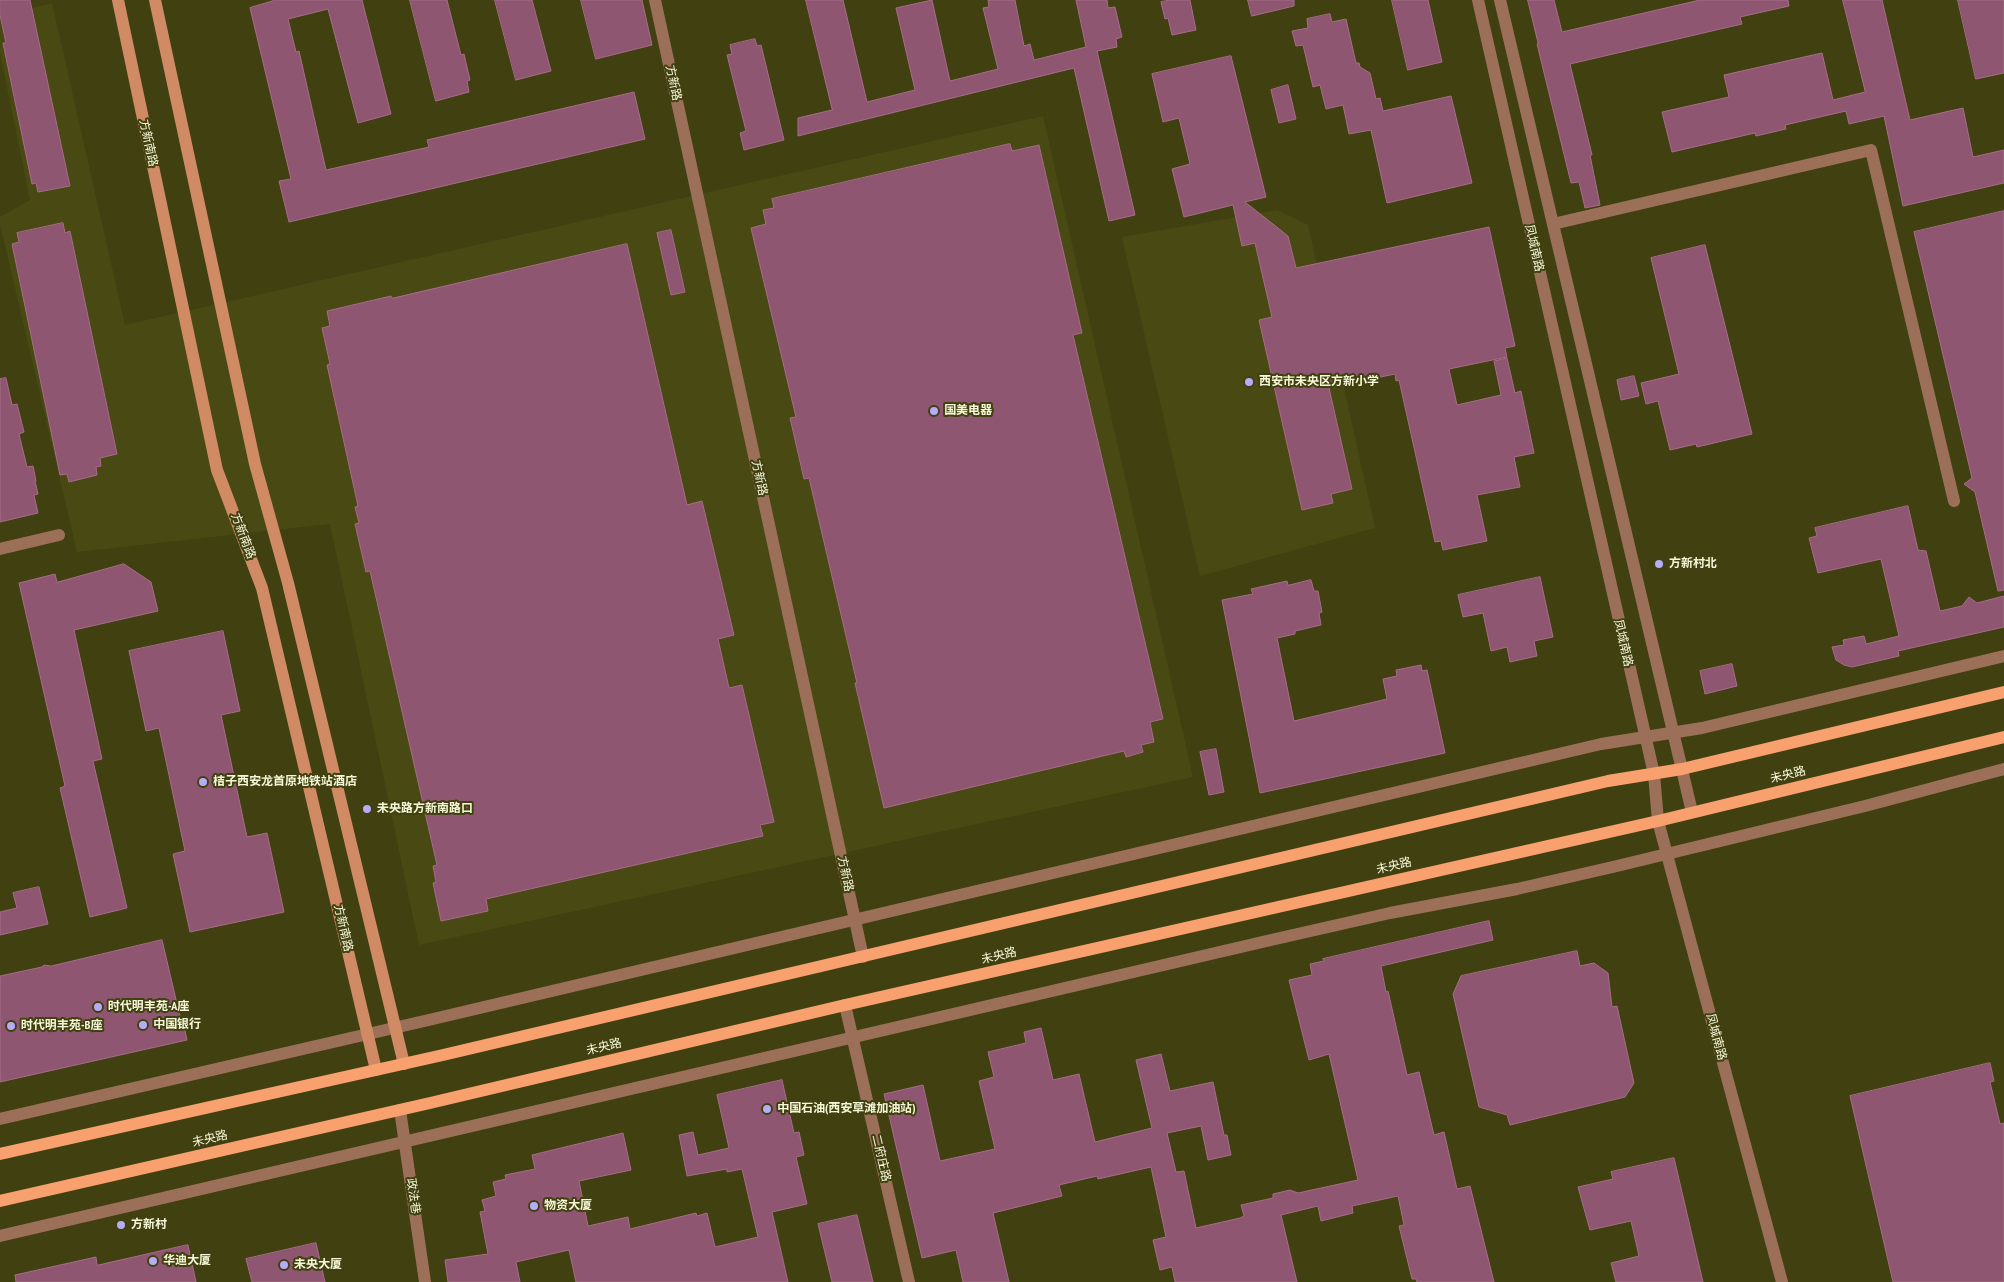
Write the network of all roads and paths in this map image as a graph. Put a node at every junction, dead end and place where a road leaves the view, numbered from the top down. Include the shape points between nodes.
1 (118, 0) edge
2 (155, 0) edge
3 (655, 0) edge
4 (1478, 0) edge
5 (1500, 0) edge
6 (1553, 224) junction
7 (1954, 501) dead end
8 (59, 535) dead end
9 (0, 549) edge
10 (2004, 656) edge
11 (2004, 692) edge
12 (1674, 733) junction
13 (1645, 737) junction
14 (2004, 737) edge
15 (2004, 769) edge
16 (1682, 770) junction
17 (1654, 774) junction
18 (1692, 812) junction
19 (1658, 821) junction
20 (1667, 854) junction
21 (854, 920) junction
22 (863, 957) junction
23 (845, 1004) junction
24 (396, 1028) junction
25 (368, 1034) junction
26 (853, 1038) junction
27 (404, 1064) junction
28 (376, 1070) junction
29 (400, 1110) junction
30 (0, 1118) edge
31 (405, 1142) junction
32 (0, 1154) edge
33 (0, 1201) edge
34 (0, 1236) edge
35 (425, 1282) edge
36 (909, 1282) edge
37 (1782, 1282) edge

1 - 25 main road, 方新南路 via 217,470 262,588
2 - 24 main road via 255,464 288,583
3 - 21 street, 方新路
4 - 13 street, 凤城南路
5 - 6 street, 凤城南路
6 - 7 street via 1871,150
6 - 12 street, 凤城南路
8 - 9 street
10 - 12 street
11 - 16 main road
12 - 13 street
12 - 16 street, 凤城南路
13 - 17 street, 凤城南路
13 - 21 street via 1602,744
14 - 18 main road, 未央路
15 - 20 street
16 - 17 main road
16 - 18 street, 凤城南路
17 - 19 street, 凤城南路
17 - 22 main road via 1608,781
18 - 19 main road, 未央路
19 - 20 street, 凤城南路
19 - 23 main road, 未央路
20 - 26 street via 1518,889 1390,913
20 - 37 street, 凤城南路
21 - 22 street, 方新路
21 - 24 street
22 - 27 main road
23 - 26 street, 二府庄路
23 - 29 main road, 未央路
24 - 25 street
24 - 27 main road
25 - 28 main road, 方新南路
25 - 30 street
26 - 31 street
26 - 36 street, 二府庄路
27 - 28 main road
28 - 32 main road
29 - 31 street, 政法巷
29 - 33 main road, 未央路
31 - 34 street
31 - 35 street, 政法巷

